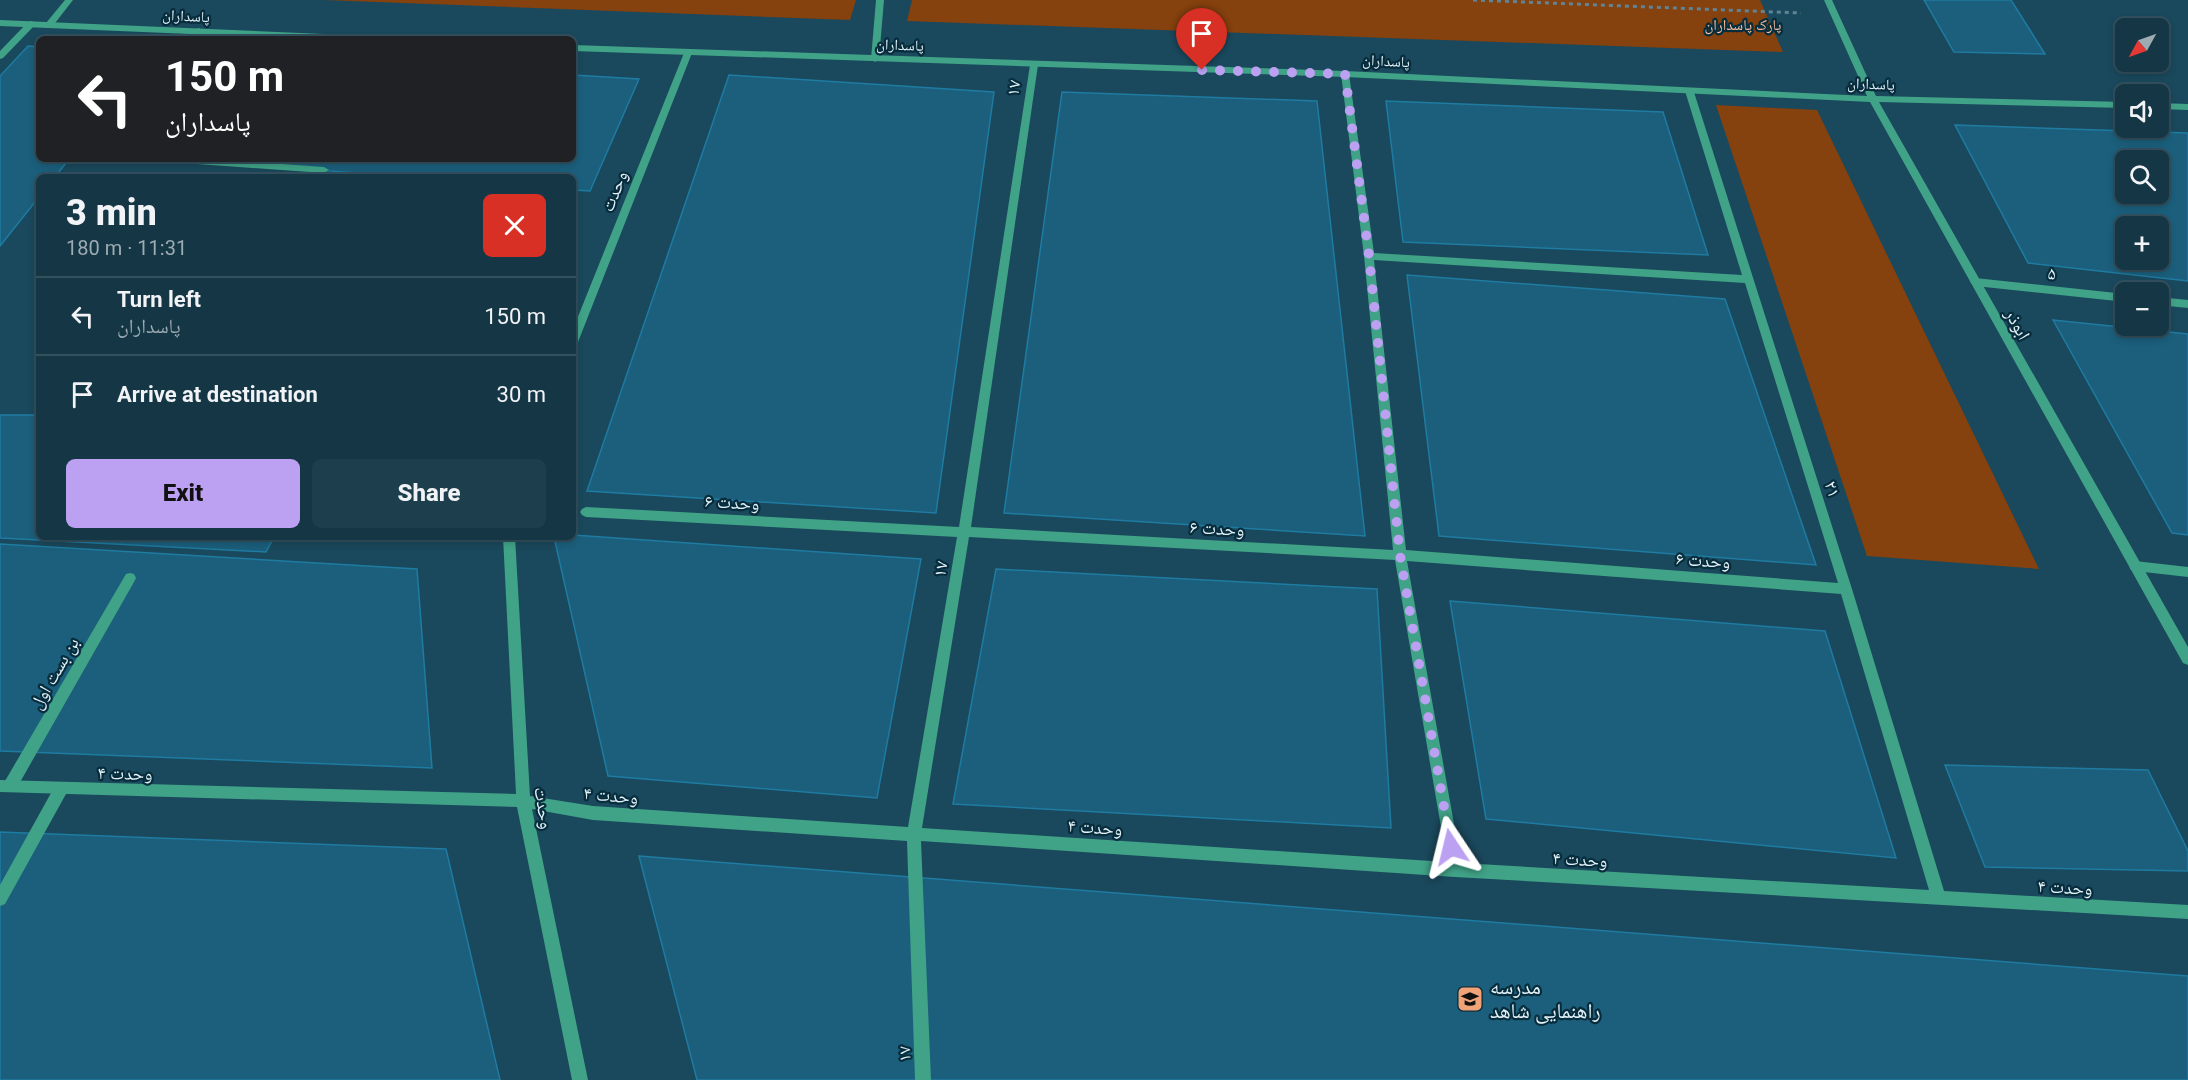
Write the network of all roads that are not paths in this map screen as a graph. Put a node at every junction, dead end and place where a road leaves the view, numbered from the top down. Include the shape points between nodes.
1 (69, 0) edge
2 (880, 0) edge
3 (1828, 0) edge
4 (0, 23) edge
5 (31, 24) junction
6 (49, 25) junction
7 (199, 31) junction
8 (195, 36) edge
9 (306, 36) edge
10 (576, 48) edge
11 (688, 53) junction
12 (0, 56) edge
13 (875, 59) junction
14 (1034, 65) junction
15 (1345, 74) junction
16 (1690, 92) junction
17 (1873, 99) junction
18 (2115, 105) edge
19 (2169, 106) edge
20 (2188, 106) edge
21 (211, 162) edge
22 (324, 170) dead end
23 (1369, 256) junction
24 (1748, 279) junction
25 (1975, 282) junction
26 (2115, 297) edge
27 (2169, 302) edge
28 (2188, 304) edge
29 (576, 334) edge
30 (586, 512) dead end
31 (964, 532) junction
32 (508, 540) edge
33 (1400, 555) junction
34 (2135, 566) junction
35 (2188, 572) edge
36 (130, 578) dead end
37 (1846, 589) junction
38 (2188, 659) edge
39 (5, 786) edge
40 (61, 789) junction
41 (523, 801) junction
42 (914, 833) junction
43 (1455, 870) junction
44 (1939, 898) junction
45 (0, 899) edge
46 (2188, 912) edge
47 (580, 1080) edge
48 (923, 1080) edge

1 - 6 street
2 - 13 street
3 - 17 street, ابوذر
4 - 5 street, پاسداران
5 - 6 street, پاسداران
5 - 12 street
6 - 7 street, پاسداران
7 - 8 street
7 - 9 street, پاسداران
10 - 11 street, پاسداران
11 - 13 street, پاسداران
11 - 29 street, وحدت
13 - 14 street, پاسداران
14 - 15 street, پاسداران
14 - 31 street, ۱۷
15 - 16 street, پاسداران
15 - 23 street
16 - 17 street, پاسداران
16 - 24 street, ۲۱
17 - 18 street, پاسداران
17 - 25 street, ابوذر
19 - 20 street
21 - 22 street
23 - 24 street
23 - 33 street
24 - 37 street, ۲۱
25 - 26 street, ۵
25 - 34 street, ابوذر
27 - 28 street
30 - 31 street, وحدت ۶
31 - 33 street, وحدت ۶
31 - 42 street, ۱۷
32 - 41 street, وحدت
33 - 37 street, وحدت ۶
33 - 43 street
34 - 35 street
34 - 38 street, ابوذر
36 - 39 street, بن بست اول
37 - 44 street, ۲۱
39 - 40 street, وحدت ۴
40 - 41 street, وحدت ۴
40 - 45 street
41 - 42 street, وحدت ۴ via 592,813
41 - 47 street, وحدت
42 - 43 street, وحدت ۴
42 - 48 street, ۱۷
43 - 44 street, وحدت ۴
44 - 46 street, وحدت ۴

